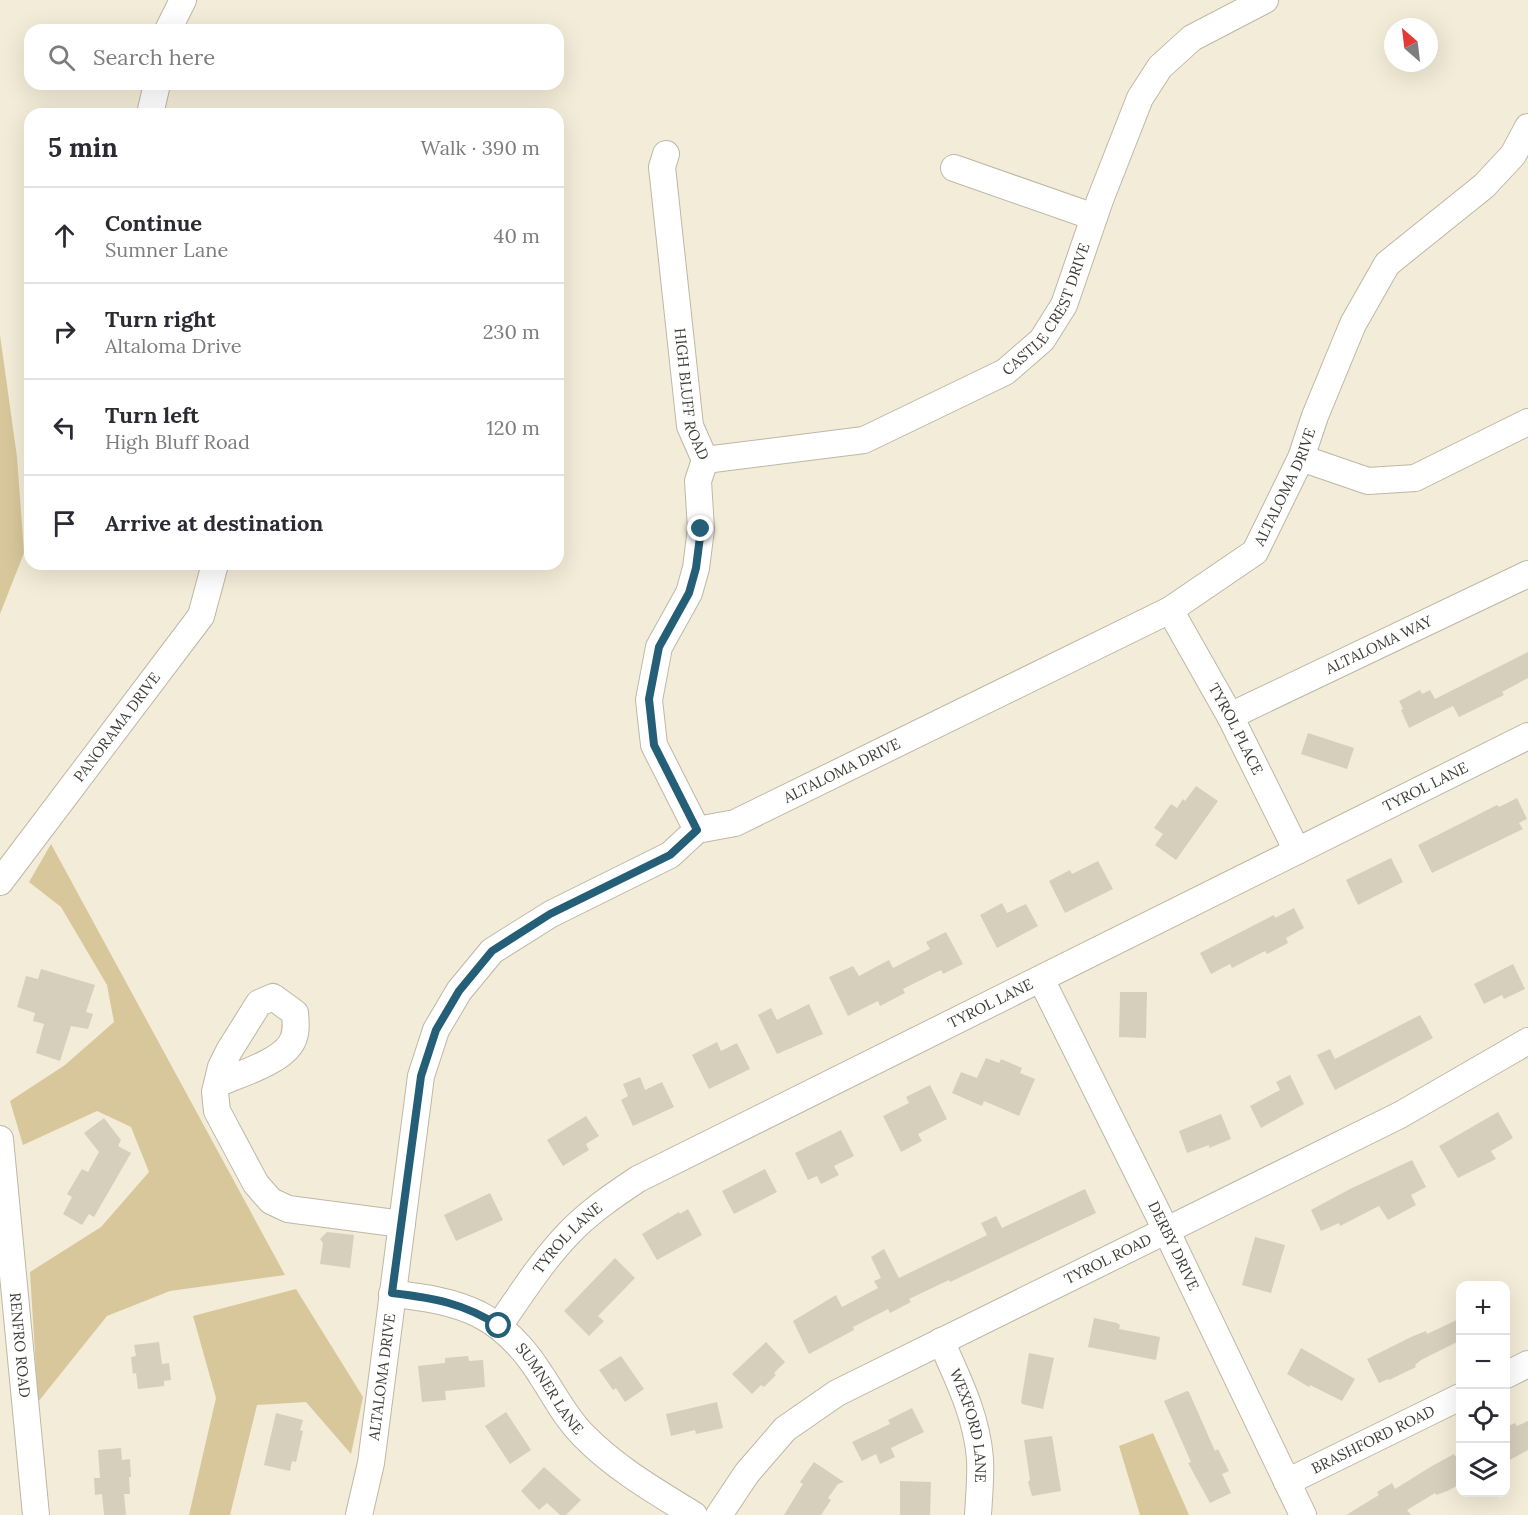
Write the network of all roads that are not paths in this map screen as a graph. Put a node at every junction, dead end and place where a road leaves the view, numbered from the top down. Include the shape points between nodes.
1 (183, 0) edge
2 (1265, 0) edge
3 (171, 24) edge
4 (156, 90) edge
5 (151, 108) edge
6 (1528, 128) edge
7 (666, 154) dead end
8 (954, 168) dead end
9 (1094, 218) junction
10 (1528, 422) edge
11 (1301, 458) junction
12 (705, 460) junction
13 (213, 570) edge
14 (1528, 574) edge
15 (1170, 610) junction
16 (1230, 716) junction
17 (1528, 736) edge
18 (697, 830) junction
19 (1297, 851) junction
20 (0, 882) edge
21 (1041, 979) junction
22 (1528, 1041) edge
23 (217, 1084) dead end
24 (0, 1139) edge
25 (402, 1224) junction
26 (1166, 1230) junction
27 (392, 1293) junction
28 (499, 1326) junction
29 (941, 1341) junction
30 (1528, 1364) edge
31 (1510, 1373) edge
32 (1456, 1399) edge
33 (1287, 1482) junction
34 (36, 1515) edge
35 (359, 1515) edge
36 (694, 1515) edge
37 (719, 1515) edge
38 (978, 1515) edge
39 (1304, 1515) edge

1 - 3 street
2 - 9 street, CASTLE CREST DRIVE via 1192,38 1160,67 1140,98
4 - 5 street
6 - 11 street, ALTALOMA DRIVE via 1513,155 1484,186 1387,264 1353,324
7 - 12 street, HIGH BLUFF ROAD via 662,167 690,426
8 - 9 street
9 - 12 street, CASTLE CREST DRIVE via 1064,305 1042,340 1005,372 864,440
10 - 11 street via 1415,478 1368,481
11 - 15 street, ALTALOMA DRIVE via 1255,552
12 - 18 street, HIGH BLUFF ROAD via 698,482 701,529 696,568 689,593 659,647 649,699 654,745
13 - 20 street, PANORAMA DRIVE via 201,616
14 - 16 street, ALTALOMA WAY
15 - 16 street, TYROL PLACE
15 - 18 street, ALTALOMA DRIVE via 735,823
16 - 19 street, TYROL PLACE
17 - 19 street, TYROL LANE
18 - 25 street, ALTALOMA DRIVE via 670,855 550,914 492,951 459,991 436,1030 421,1076
19 - 21 street, TYROL LANE
21 - 26 street, DERBY DRIVE
21 - 28 street, TYROL LANE via 677,1159 611,1197 568,1233
22 - 26 street, TYROL ROAD via 1400,1115
23 - 25 street via 217,1111 256,1184 271,1201 288,1209
24 - 34 street, RENFRO ROAD
25 - 27 street, ALTALOMA DRIVE
26 - 29 street, TYROL ROAD
26 - 33 street, DERBY DRIVE
27 - 28 street, SUMNER LANE via 462,1306
27 - 35 street, ALTALOMA DRIVE via 371,1463
28 - 36 street, SUMNER LANE via 528,1354 583,1435 620,1468
29 - 37 street, TYROL ROAD via 837,1393 792,1423 765,1449
29 - 38 street, WEXFORD LANE via 976,1434 980,1460
30 - 31 street
32 - 33 street, BRASHFORD ROAD
33 - 39 street, DERBY DRIVE

